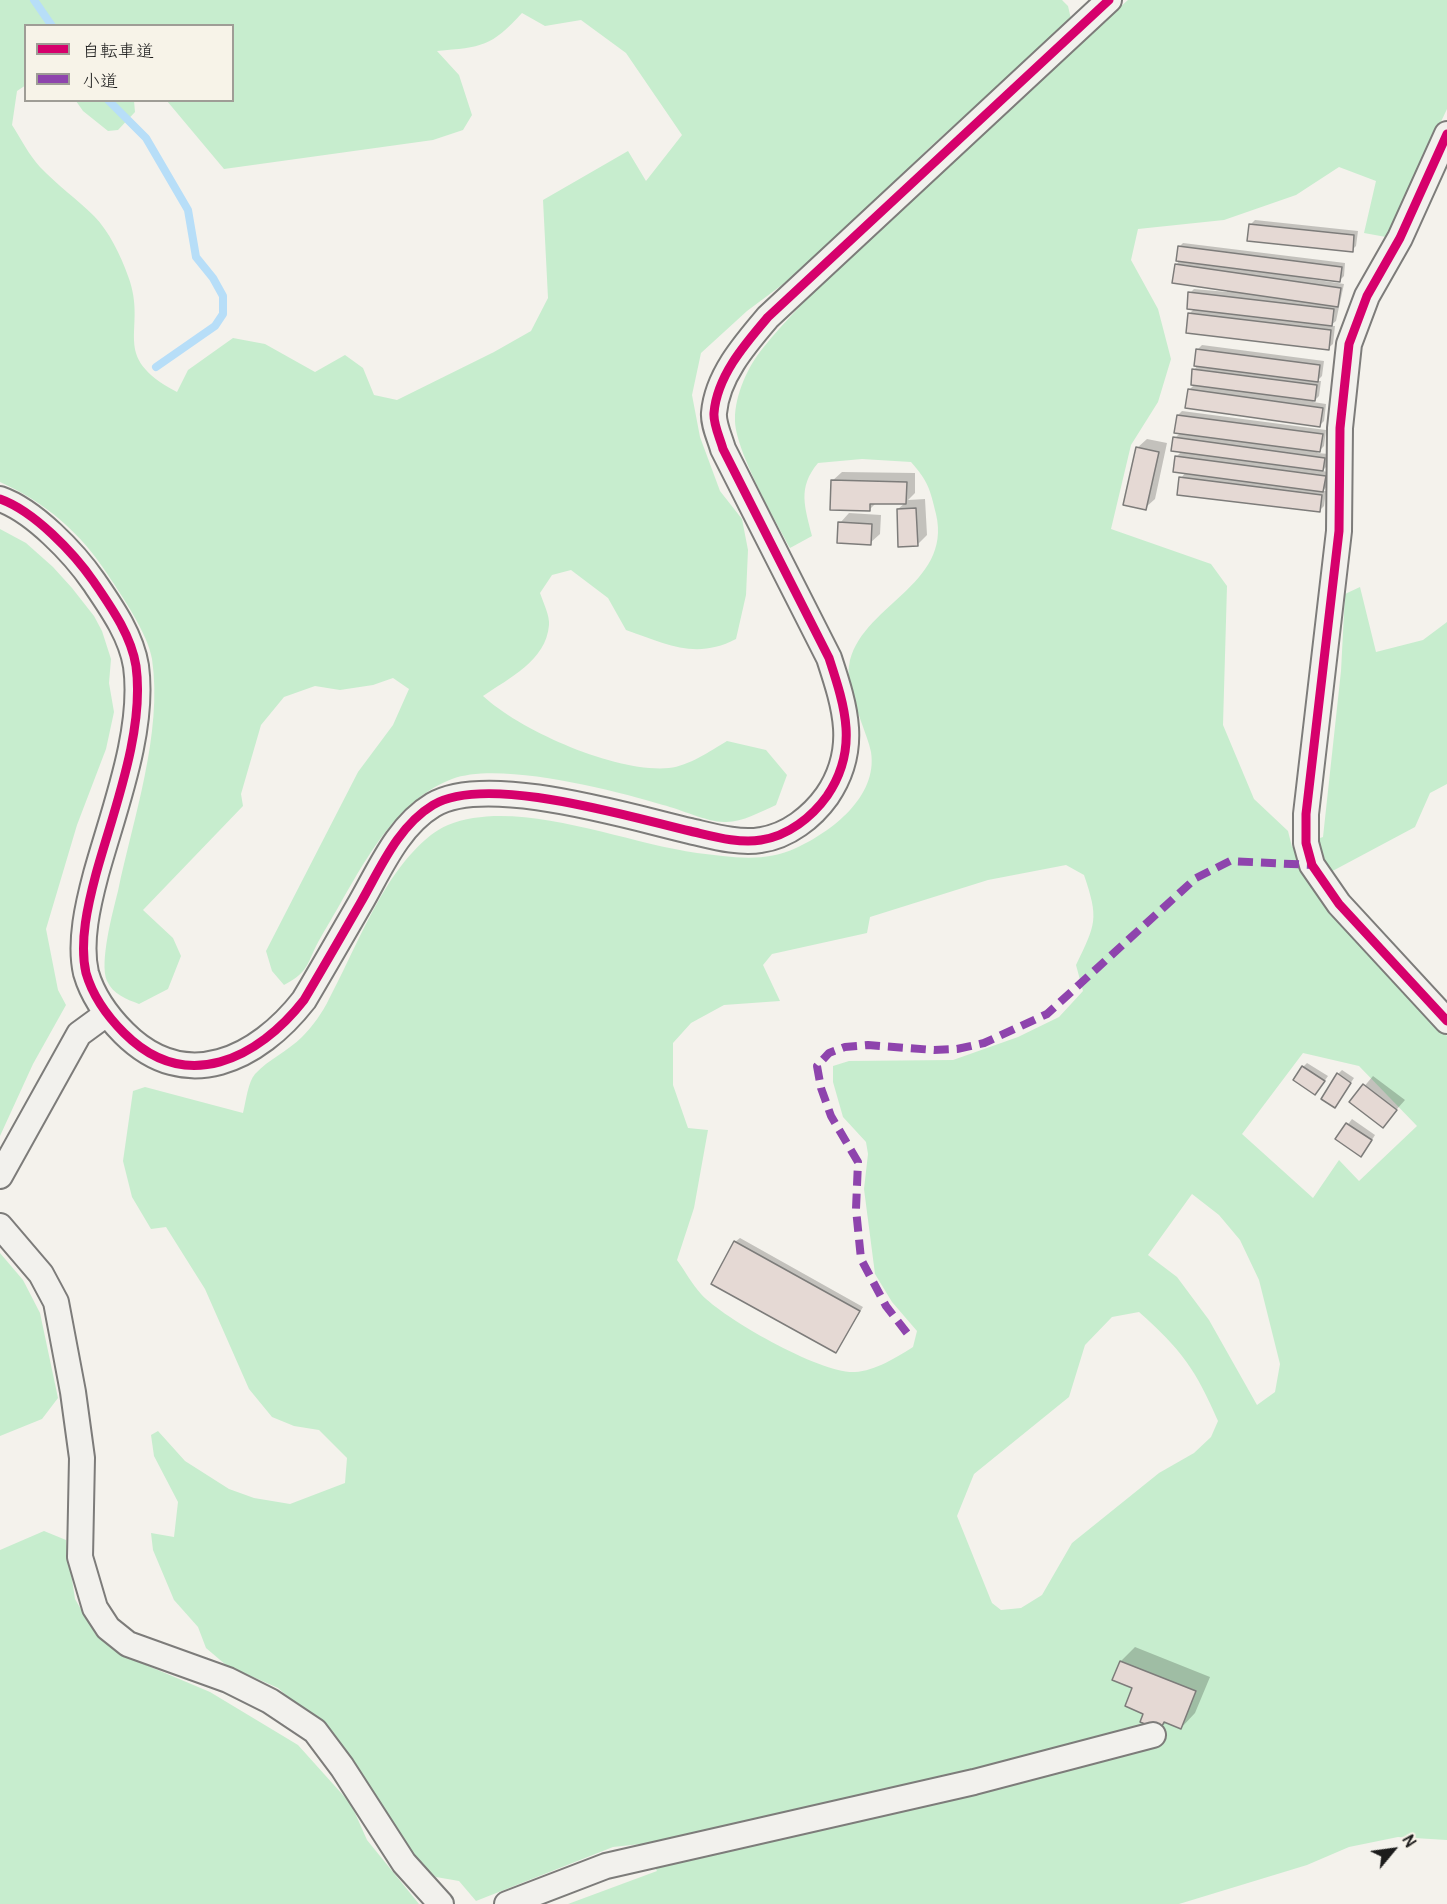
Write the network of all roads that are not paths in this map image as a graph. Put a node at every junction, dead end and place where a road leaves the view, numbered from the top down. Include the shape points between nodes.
1 (1109, 0) edge
2 (1447, 134) edge
3 (0, 499) edge
4 (105, 1015) junction
5 (1447, 1021) edge
6 (0, 1176) edge
7 (0, 1226) edge
8 (1153, 1735) dead end
9 (441, 1904) edge
10 (507, 1904) edge

1 - 4 street via 768,317 748,339 719,390 714,415 723,449 829,658 841,694 848,729 845,757 816,811 791,829 761,840 727,839 560,801 488,793 457,796 433,805 400,835 304,1000 286,1024 254,1048 226,1061 182,1065 160,1059 134,1044
2 - 5 street via 1400,238 1367,296 1349,344 1340,428 1339,531 1306,814 1306,843 1312,865 1339,904
3 - 4 street via 39,523 83,565 118,616 136,665 138,700 128,756 90,896 85,936 86,972
4 - 6 street via 79,1034
7 - 9 street via 41,1274 56,1302 82,1458 80,1557 94,1608 108,1628 128,1644 228,1680 270,1701 315,1731 404,1863
8 - 10 street via 974,1782 606,1866

